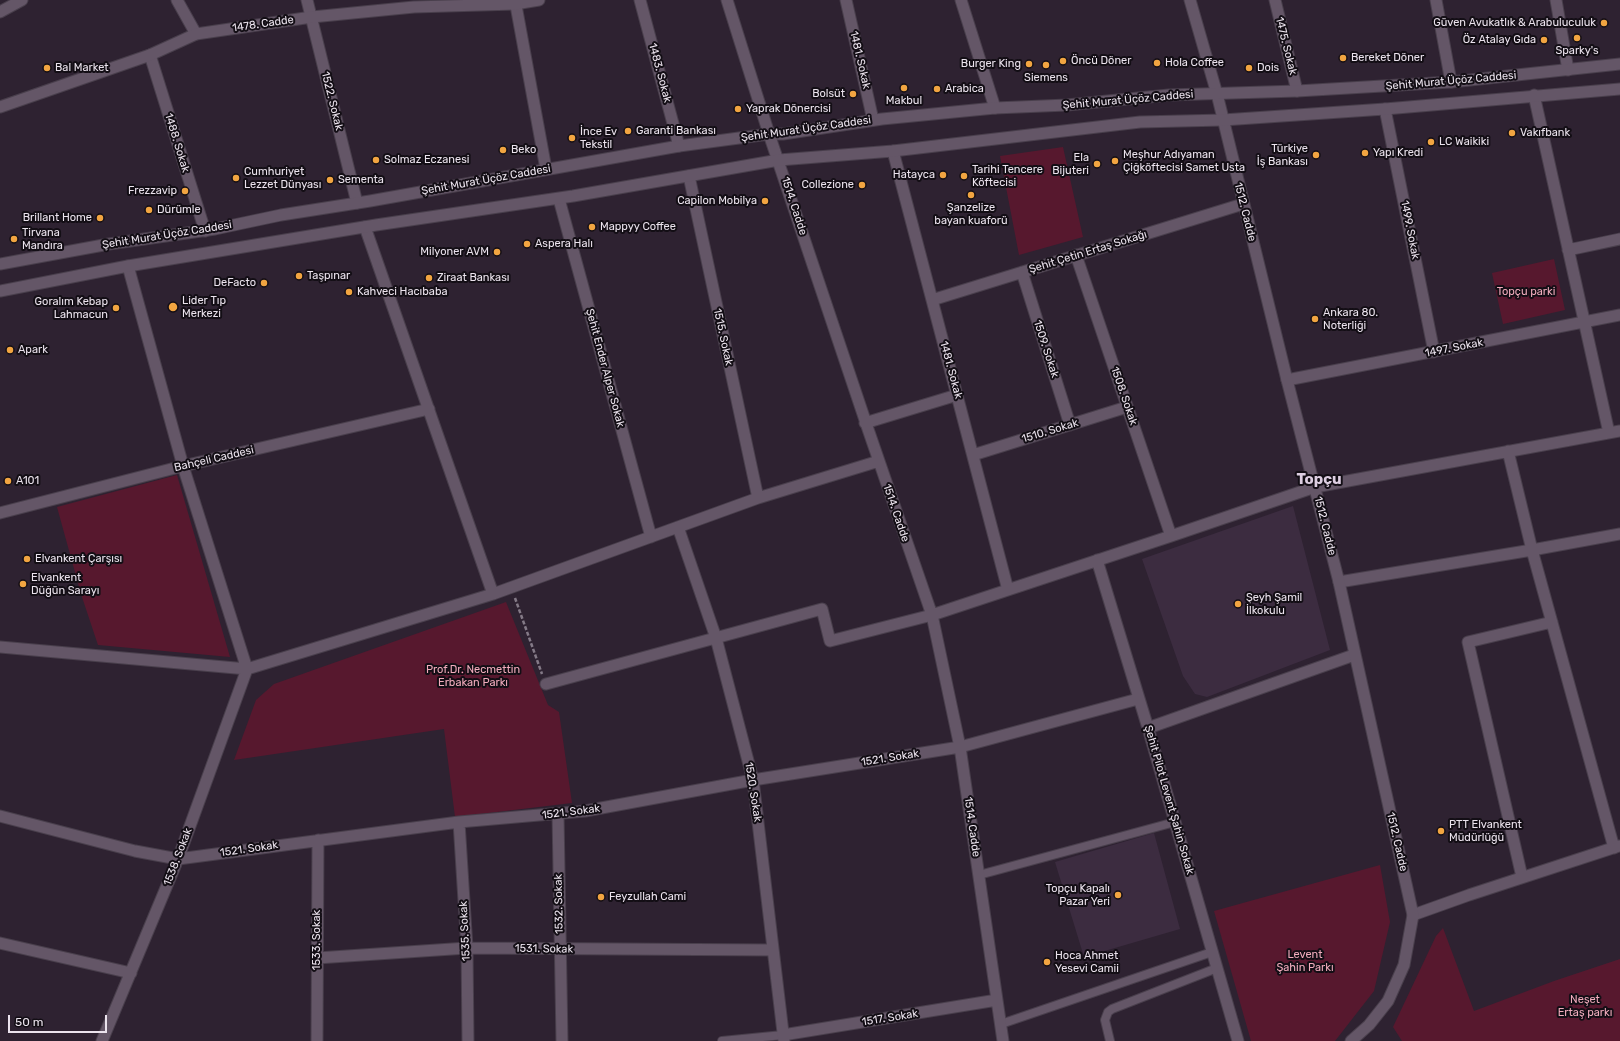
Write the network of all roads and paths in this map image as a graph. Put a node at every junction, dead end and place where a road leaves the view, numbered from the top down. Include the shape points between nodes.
1 (22, 0) edge
2 (177, 0) edge
3 (307, 0) edge
4 (539, 0) edge
5 (640, 0) edge
6 (727, 0) edge
7 (846, 0) edge
8 (961, 0) edge
9 (1190, 0) edge
10 (1275, 0) edge
11 (1436, 0) edge
12 (1556, 0) edge
13 (515, 2) edge
14 (413, 4) edge
15 (0, 12) edge
16 (312, 17) junction
17 (196, 34) junction
18 (150, 54) junction
19 (1620, 64) edge
20 (1568, 70) junction
21 (1451, 82) junction
22 (1620, 89) edge
23 (1297, 91) junction
24 (1217, 94) junction
25 (1534, 95) junction
26 (0, 107) edge
27 (995, 108) junction
28 (1385, 109) junction
29 (873, 120) junction
30 (1223, 120) junction
31 (770, 134) junction
32 (679, 146) junction
33 (893, 151) junction
34 (779, 160) junction
35 (546, 169) junction
36 (689, 176) junction
37 (559, 198) junction
38 (357, 203) junction
39 (1243, 204) junction
40 (365, 227) junction
41 (205, 231) junction
42 (1620, 238) edge
43 (1568, 250) junction
44 (1076, 255) junction
45 (0, 264) edge
46 (128, 266) junction
47 (1022, 272) junction
48 (0, 292) edge
49 (932, 300) junction
50 (1620, 315) edge
51 (1584, 322) junction
52 (1434, 352) junction
53 (1287, 380) junction
54 (957, 394) junction
55 (1127, 407) junction
56 (429, 409) junction
57 (865, 423) junction
58 (1070, 425) junction
59 (1614, 432) edge
60 (1508, 451) junction
61 (973, 455) junction
62 (878, 461) junction
63 (182, 466) junction
64 (1315, 487) junction
65 (758, 498) junction
66 (0, 512) edge
67 (678, 527) junction
68 (1620, 534) edge
69 (1171, 536) junction
70 (651, 537) junction
71 (1532, 550) junction
72 (1097, 560) junction
73 (1339, 582) junction
74 (511, 588) junction
75 (1008, 590) junction
76 (493, 594) junction
77 (932, 615) junction
78 (1552, 622) junction
79 (716, 638) junction
80 (0, 647) edge
81 (1354, 655) junction
82 (247, 670) junction
83 (546, 684) joint
84 (1138, 699) junction
85 (1148, 728) junction
86 (960, 748) junction
87 (753, 780) junction
88 (558, 814) junction
89 (0, 816) edge
90 (458, 822) junction
91 (1175, 822) junction
92 (318, 840) junction
93 (1617, 847) edge
94 (178, 859) junction
95 (979, 875) junction
96 (1522, 877) junction
97 (1413, 915) junction
98 (0, 943) edge
99 (467, 948) junction
100 (560, 950) junction
101 (773, 950) junction
102 (1212, 952) junction
103 (317, 958) junction
104 (1217, 968) junction
105 (131, 973) junction
106 (997, 1000) junction
107 (1001, 1024) junction
108 (784, 1038) edge
109 (102, 1041) edge
110 (317, 1041) edge
111 (468, 1041) edge
112 (562, 1041) edge
113 (722, 1041) edge
114 (1003, 1041) edge
115 (1110, 1041) edge
116 (1238, 1041) edge
117 (1352, 1041) edge

1 - 15 street
2 - 17 street
3 - 16 street, 1522. Sokak
4 - 13 street, 1478. Cadde
5 - 32 street, 1483. Sokak
6 - 31 street, 1514. Cadde
7 - 29 street, 1481. Sokak
8 - 27 street
9 - 24 street, 1512. Cadde
10 - 23 street, 1475. Sokak
11 - 21 street
12 - 20 street
13 - 14 street, 1478. Cadde
13 - 35 street
14 - 16 street, 1478. Cadde
16 - 17 street, 1478. Cadde
16 - 38 street, 1522. Sokak
17 - 18 street, 1478. Cadde
18 - 26 street, 1478. Cadde
18 - 41 street, 1488. Sokak
19 - 20 street, Şehit Murat Üçöz Caddesi
20 - 21 street, Şehit Murat Üçöz Caddesi
21 - 23 street, Şehit Murat Üçöz Caddesi
22 - 25 street, Şehit Murat Üçöz Caddesi
23 - 24 street, Şehit Murat Üçöz Caddesi
24 - 27 street, Şehit Murat Üçöz Caddesi via 1169,95 1068,105
24 - 30 street, 1512. Cadde
25 - 28 street, Şehit Murat Üçöz Caddesi
25 - 43 street
27 - 29 street, Şehit Murat Üçöz Caddesi
28 - 30 street, Şehit Murat Üçöz Caddesi
28 - 52 street, 1499. Sokak
29 - 31 street, Şehit Murat Üçöz Caddesi
30 - 33 street, Şehit Murat Üçöz Caddesi via 1140,122
30 - 39 street, 1512. Cadde
31 - 32 street, Şehit Murat Üçöz Caddesi
31 - 34 street, 1514. Cadde
32 - 35 street, Şehit Murat Üçöz Caddesi
33 - 34 street, Şehit Murat Üçöz Caddesi
33 - 49 street, 1481. Sokak
34 - 36 street, Şehit Murat Üçöz Caddesi
34 - 57 street, 1514. Cadde
35 - 38 street, Şehit Murat Üçöz Caddesi
36 - 37 street, Şehit Murat Üçöz Caddesi
36 - 65 street, 1515. Sokak
37 - 40 street, Şehit Murat Üçöz Caddesi
37 - 70 street, Şehit Ender Alper Sokak
38 - 41 street, Şehit Murat Üçöz Caddesi
39 - 44 street, Şehit Çetin Ertaş Sokağı
39 - 53 street, 1512. Cadde
40 - 46 street, Şehit Murat Üçöz Caddesi
40 - 56 street
41 - 45 street, Şehit Murat Üçöz Caddesi via 109,244
42 - 43 street
43 - 51 street
44 - 47 street, Şehit Çetin Ertaş Sokağı
44 - 55 street, 1508. Sokak
46 - 48 street, Şehit Murat Üçöz Caddesi
46 - 63 street
47 - 49 street, Şehit Çetin Ertaş Sokağı
47 - 58 street, 1509. Sokak
49 - 54 street, 1481. Sokak
50 - 51 street, 1497. Sokak
51 - 52 street, 1497. Sokak
51 - 59 street
52 - 53 street, 1497. Sokak
53 - 64 street, 1512. Cadde
54 - 57 street
54 - 61 street, 1481. Sokak
55 - 58 street, 1510. Sokak
55 - 69 street, 1508. Sokak
56 - 63 street, Bahçeli Caddesi
56 - 76 street
57 - 62 street, 1514. Cadde
58 - 61 street, 1510. Sokak
59 - 60 street
60 - 64 street
60 - 71 street
61 - 75 street, 1481. Sokak
62 - 65 street
62 - 77 street, 1514. Cadde
63 - 66 street, Bahçeli Caddesi
63 - 82 street
64 - 69 street
64 - 73 street, 1512. Cadde
65 - 67 street
67 - 70 street
67 - 79 street, 1520. Sokak
68 - 71 street
69 - 72 street
70 - 74 street
71 - 73 street
71 - 78 street
72 - 75 street
72 - 84 street, Şehit Pilot Levent Şahin Sokak
73 - 81 street, 1512. Cadde
74 - 76 street
74 - 83 path
75 - 77 street
76 - 82 street
77 - 79 street via 830,641 822,609
77 - 86 street, 1514. Cadde
78 - 93 street
78 - 96 street via 1468,642
79 - 83 street
79 - 87 street, 1520. Sokak
80 - 82 street
81 - 85 street
81 - 97 street, 1512. Cadde
82 - 94 street, 1538. Sokak
84 - 85 street, Şehit Pilot Levent Şahin Sokak
84 - 86 street, 1521. Sokak
85 - 91 street, Şehit Pilot Levent Şahin Sokak
86 - 87 street, 1521. Sokak
86 - 95 street, 1514. Cadde
87 - 88 street, 1521. Sokak
87 - 101 street, 1520. Sokak
88 - 90 street, 1521. Sokak
88 - 100 street, 1532. Sokak
89 - 94 street, 1521. Sokak via 135,852
90 - 92 street, 1521. Sokak
90 - 99 street, 1535. Sokak
91 - 95 lane
91 - 102 street, Şehit Pilot Levent Şahin Sokak
92 - 94 street, 1521. Sokak
92 - 103 street, 1533. Sokak
93 - 96 street
94 - 105 street, 1538. Sokak
95 - 106 street, 1514. Cadde
96 - 97 street
97 - 117 street, 1512. Cadde via 1404,965 1388,1001
98 - 105 street
99 - 100 street, 1531. Sokak
99 - 103 street, 1531. Sokak
99 - 111 street, 1535. Sokak
100 - 101 street, 1531. Sokak
100 - 112 street, 1532. Sokak
101 - 108 street, 1520. Sokak
102 - 104 street, Şehit Pilot Levent Şahin Sokak
102 - 107 lane
103 - 110 street, 1533. Sokak
104 - 115 lane via 1112,1009 1104,1020
104 - 116 street, Şehit Pilot Levent Şahin Sokak
105 - 109 street, 1538. Sokak
106 - 107 street, 1514. Cadde
106 - 108 street, 1517. Sokak
107 - 114 street, 1514. Cadde
108 - 113 lane

